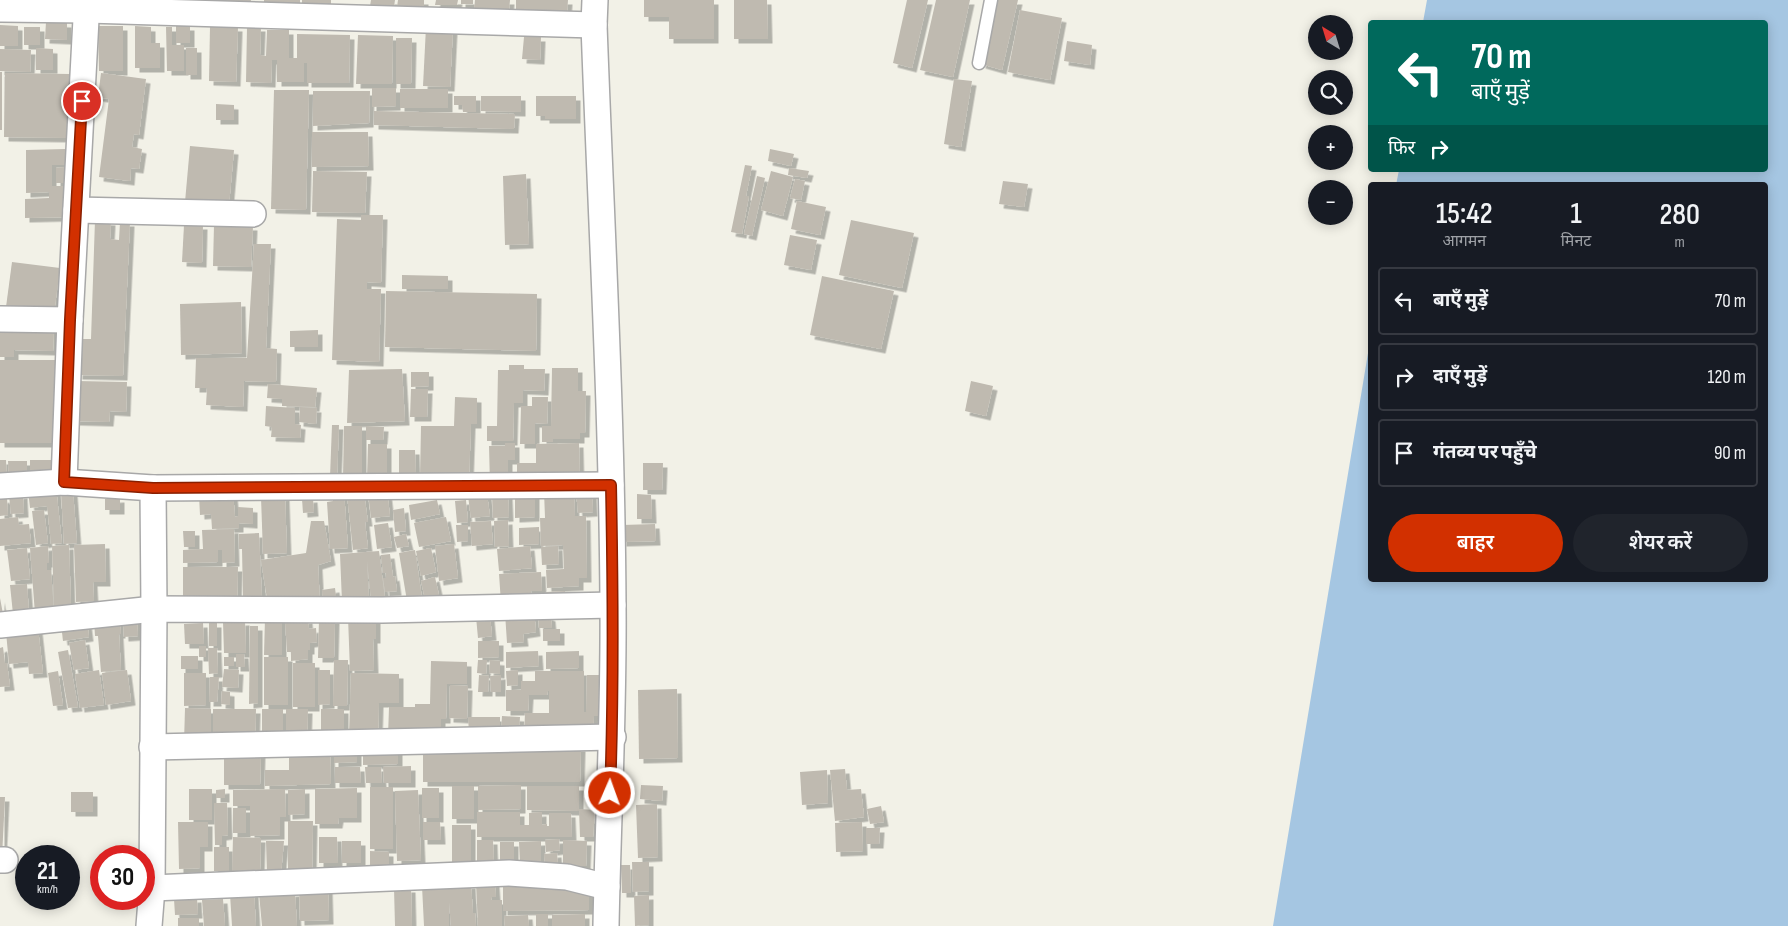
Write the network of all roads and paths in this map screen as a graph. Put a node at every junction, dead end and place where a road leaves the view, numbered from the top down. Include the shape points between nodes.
1 (595, 0) edge
2 (991, 0) edge
3 (87, 5) edge
4 (0, 10) edge
5 (594, 25) junction
6 (979, 63) dead end
7 (76, 210) junction
8 (253, 214) dead end
9 (0, 319) edge
10 (70, 320) junction
11 (64, 482) junction
12 (611, 485) junction
13 (0, 486) edge
14 (153, 488) junction
15 (614, 605) junction
16 (154, 609) junction
17 (0, 625) edge
18 (613, 737) junction
19 (152, 747) junction
20 (152, 845) edge
21 (607, 887) junction
22 (155, 888) edge
23 (150, 910) edge
24 (149, 926) edge
25 (606, 926) edge

1 - 5 street
2 - 6 lane
3 - 4 street
3 - 5 street
3 - 7 street
5 - 12 street
7 - 8 street
7 - 10 street
9 - 10 street
10 - 11 street
11 - 13 street
11 - 14 street
12 - 14 street
12 - 15 street
14 - 16 street
15 - 16 street via 382,610
15 - 18 street
16 - 17 street
16 - 19 street
18 - 19 street
18 - 21 street
19 - 20 street
21 - 22 street via 567,877 509,873
21 - 25 street
23 - 24 street

